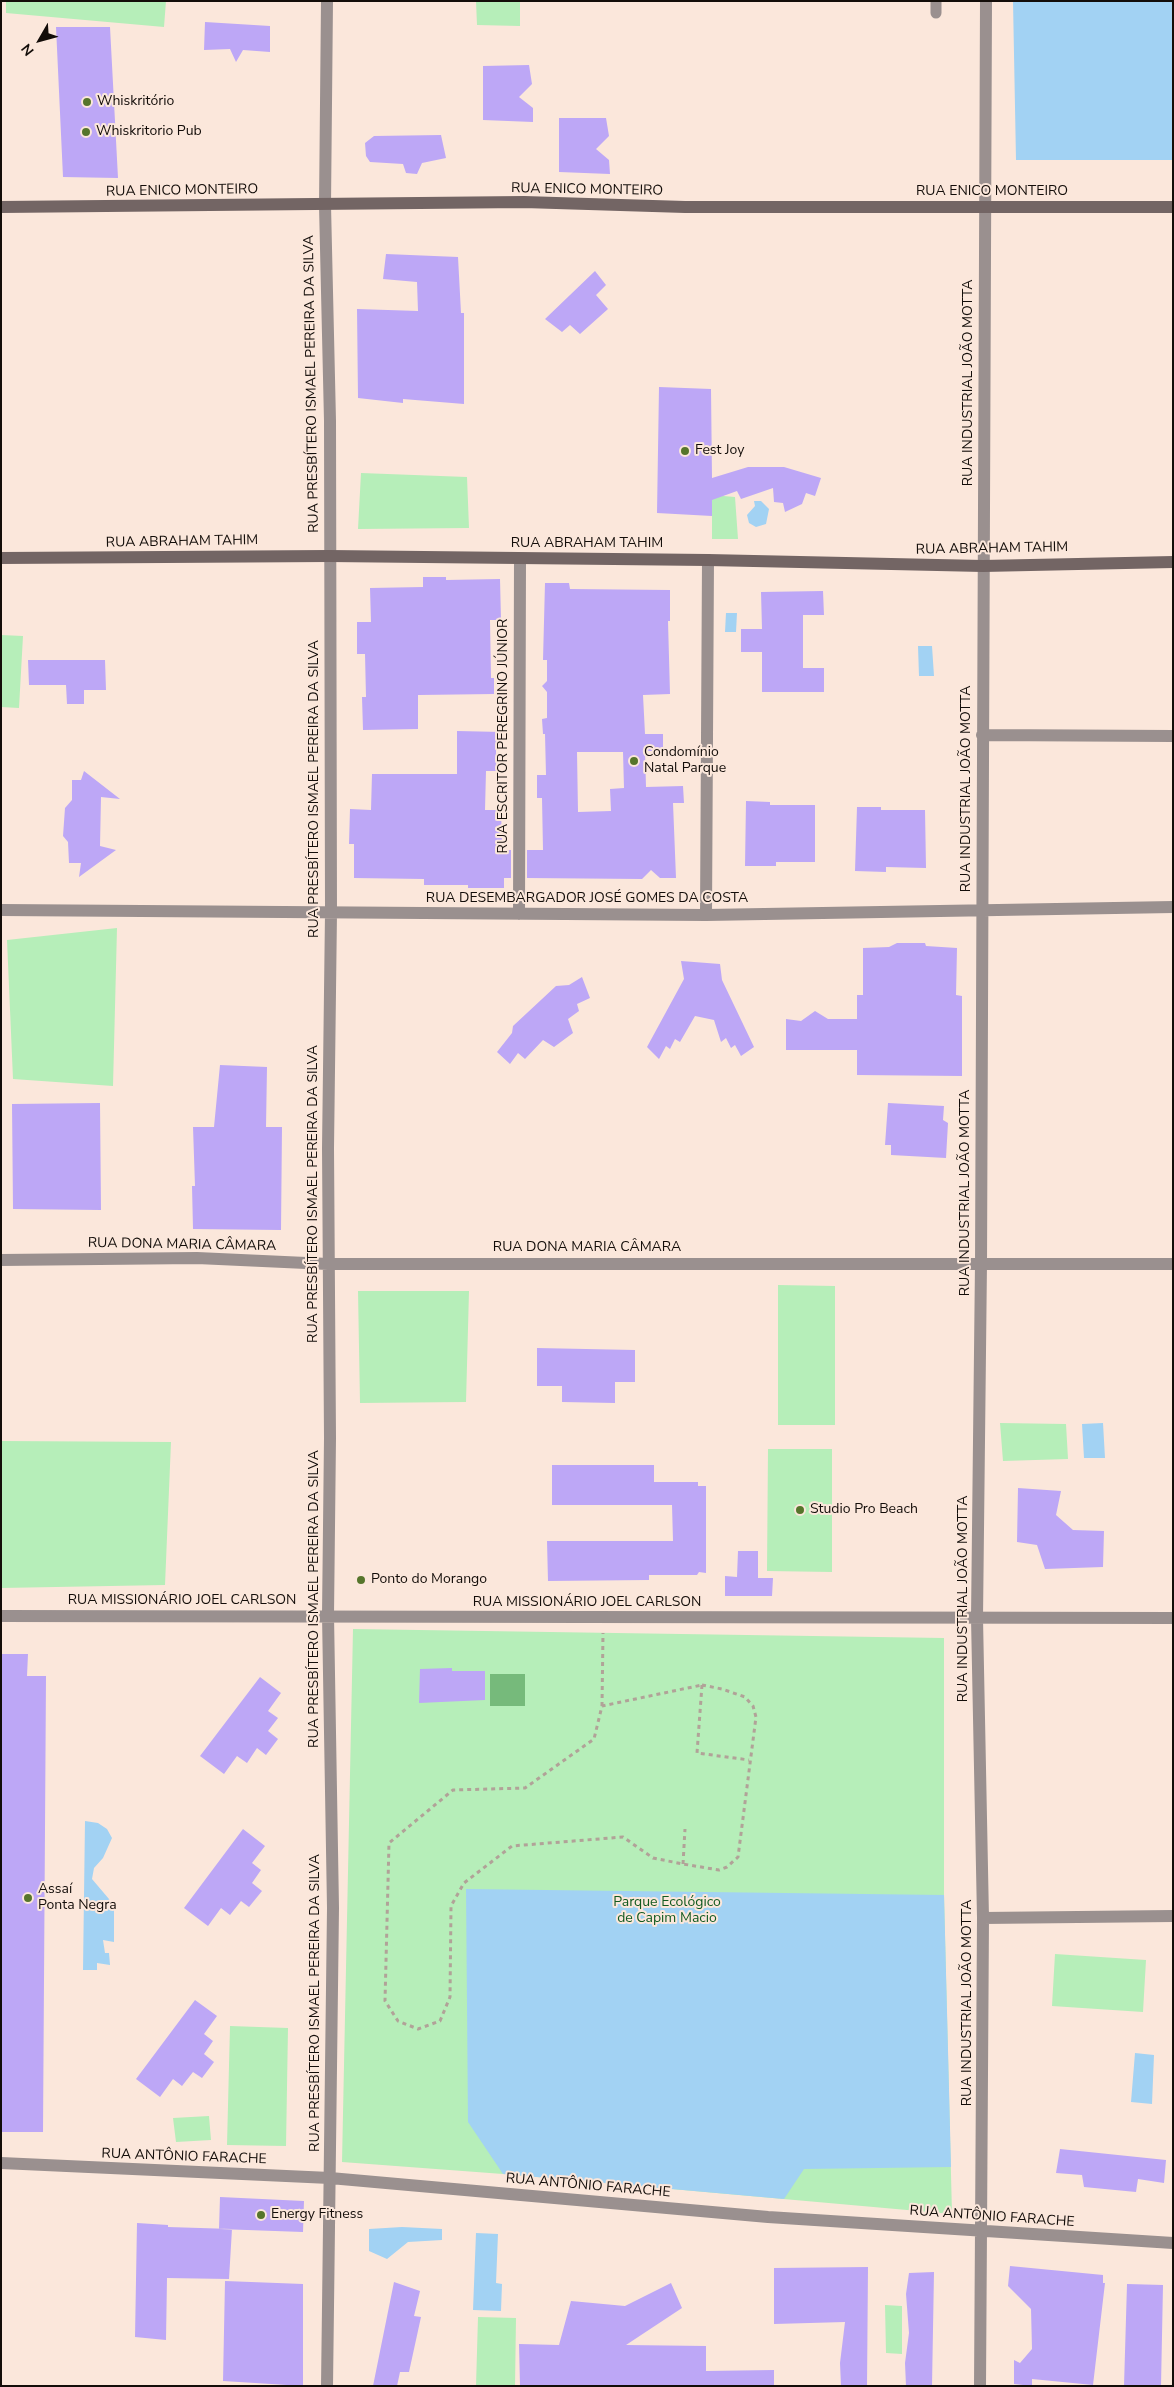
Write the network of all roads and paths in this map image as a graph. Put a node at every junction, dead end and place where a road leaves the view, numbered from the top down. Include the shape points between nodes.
1 (327, 1) edge
2 (936, 1) edge
3 (986, 1) edge
4 (936, 14) dead end
5 (325, 205) junction
6 (1, 207) edge
7 (985, 207) junction
8 (1173, 207) edge
9 (329, 556) junction
10 (1, 558) edge
11 (520, 559) junction
12 (708, 560) junction
13 (1173, 562) edge
14 (984, 566) junction
15 (982, 736) junction
16 (1173, 736) edge
17 (1173, 907) edge
18 (982, 909) junction
19 (1, 910) edge
20 (331, 913) junction
21 (519, 914) junction
22 (706, 916) junction
23 (1, 1260) edge
24 (981, 1263) junction
25 (328, 1264) junction
26 (1173, 1264) edge
27 (328, 1615) junction
28 (1, 1616) edge
29 (977, 1618) junction
30 (1173, 1618) edge
31 (604, 1633) dead end
32 (702, 1685) junction
33 (602, 1706) junction
34 (750, 1760) junction
35 (686, 1829) dead end
36 (683, 1864) junction
37 (1173, 1916) edge
38 (983, 1918) junction
39 (1, 2164) edge
40 (330, 2178) junction
41 (982, 2232) junction
42 (1173, 2243) edge
43 (327, 2386) edge
44 (980, 2386) edge

1 - 5 street, RUA PRESBÍTERO ISMAEL PEREIRA DA SILVA
2 - 4 lane
3 - 7 street, RUA INDUSTRIAL JOÃO MOTTA
5 - 6 main road, RUA ENICO MONTEIRO
5 - 7 main road, RUA ENICO MONTEIRO via 524,202 686,207
5 - 9 street, RUA PRESBÍTERO ISMAEL PEREIRA DA SILVA via 330,422
7 - 8 main road, RUA ENICO MONTEIRO
7 - 14 street, RUA INDUSTRIAL JOÃO MOTTA
9 - 10 main road, RUA ABRAHAM TAHIM
9 - 11 main road, RUA ABRAHAM TAHIM
9 - 20 street, RUA PRESBÍTERO ISMAEL PEREIRA DA SILVA
11 - 12 main road, RUA ABRAHAM TAHIM
11 - 21 street, RUA ESCRITOR PEREGRINO JÚNIOR
12 - 14 main road, RUA ABRAHAM TAHIM
12 - 22 street
13 - 14 main road, RUA ABRAHAM TAHIM
14 - 15 street, RUA INDUSTRIAL JOÃO MOTTA
15 - 16 street
15 - 18 street, RUA INDUSTRIAL JOÃO MOTTA
17 - 18 street, RUA DESEMBARGADOR JOSÉ GOMES DA COSTA
18 - 22 street, RUA DESEMBARGADOR JOSÉ GOMES DA COSTA
18 - 24 street, RUA INDUSTRIAL JOÃO MOTTA
19 - 20 street, RUA DESEMBARGADOR JOSÉ GOMES DA COSTA
20 - 21 street, RUA DESEMBARGADOR JOSÉ GOMES DA COSTA
20 - 25 street, RUA PRESBÍTERO ISMAEL PEREIRA DA SILVA
21 - 22 street, RUA DESEMBARGADOR JOSÉ GOMES DA COSTA
23 - 25 street, RUA DONA MARIA CÂMARA via 197,1258
24 - 25 street, RUA DONA MARIA CÂMARA
24 - 26 street, RUA DONA MARIA CÂMARA
24 - 29 street, RUA INDUSTRIAL JOÃO MOTTA
25 - 27 street, RUA PRESBÍTERO ISMAEL PEREIRA DA SILVA
27 - 28 street, RUA MISSIONÁRIO JOEL CARLSON
27 - 29 street, RUA MISSIONÁRIO JOEL CARLSON
27 - 40 street, RUA PRESBÍTERO ISMAEL PEREIRA DA SILVA via 333,1908
29 - 30 street, RUA MISSIONÁRIO JOEL CARLSON
29 - 38 street, RUA INDUSTRIAL JOÃO MOTTA
31 - 33 path
32 - 33 path
32 - 34 path via 744,1697 753,1706 756,1717
32 - 34 path via 697,1753
33 - 36 path via 594,1739 525,1788 453,1790 389,1843 385,2001 398,2021 418,2028 440,2021 450,1997 451,1906 464,1883 512,1846 623,1837 653,1858
34 - 36 path via 738,1858 719,1870
35 - 36 path
37 - 38 street
38 - 41 street, RUA INDUSTRIAL JOÃO MOTTA
39 - 40 street, RUA ANTÔNIO FARACHE
40 - 41 street, RUA ANTÔNIO FARACHE via 768,2217
40 - 43 street, RUA PRESBÍTERO ISMAEL PEREIRA DA SILVA
41 - 42 street, RUA ANTÔNIO FARACHE
41 - 44 street, RUA INDUSTRIAL JOÃO MOTTA

